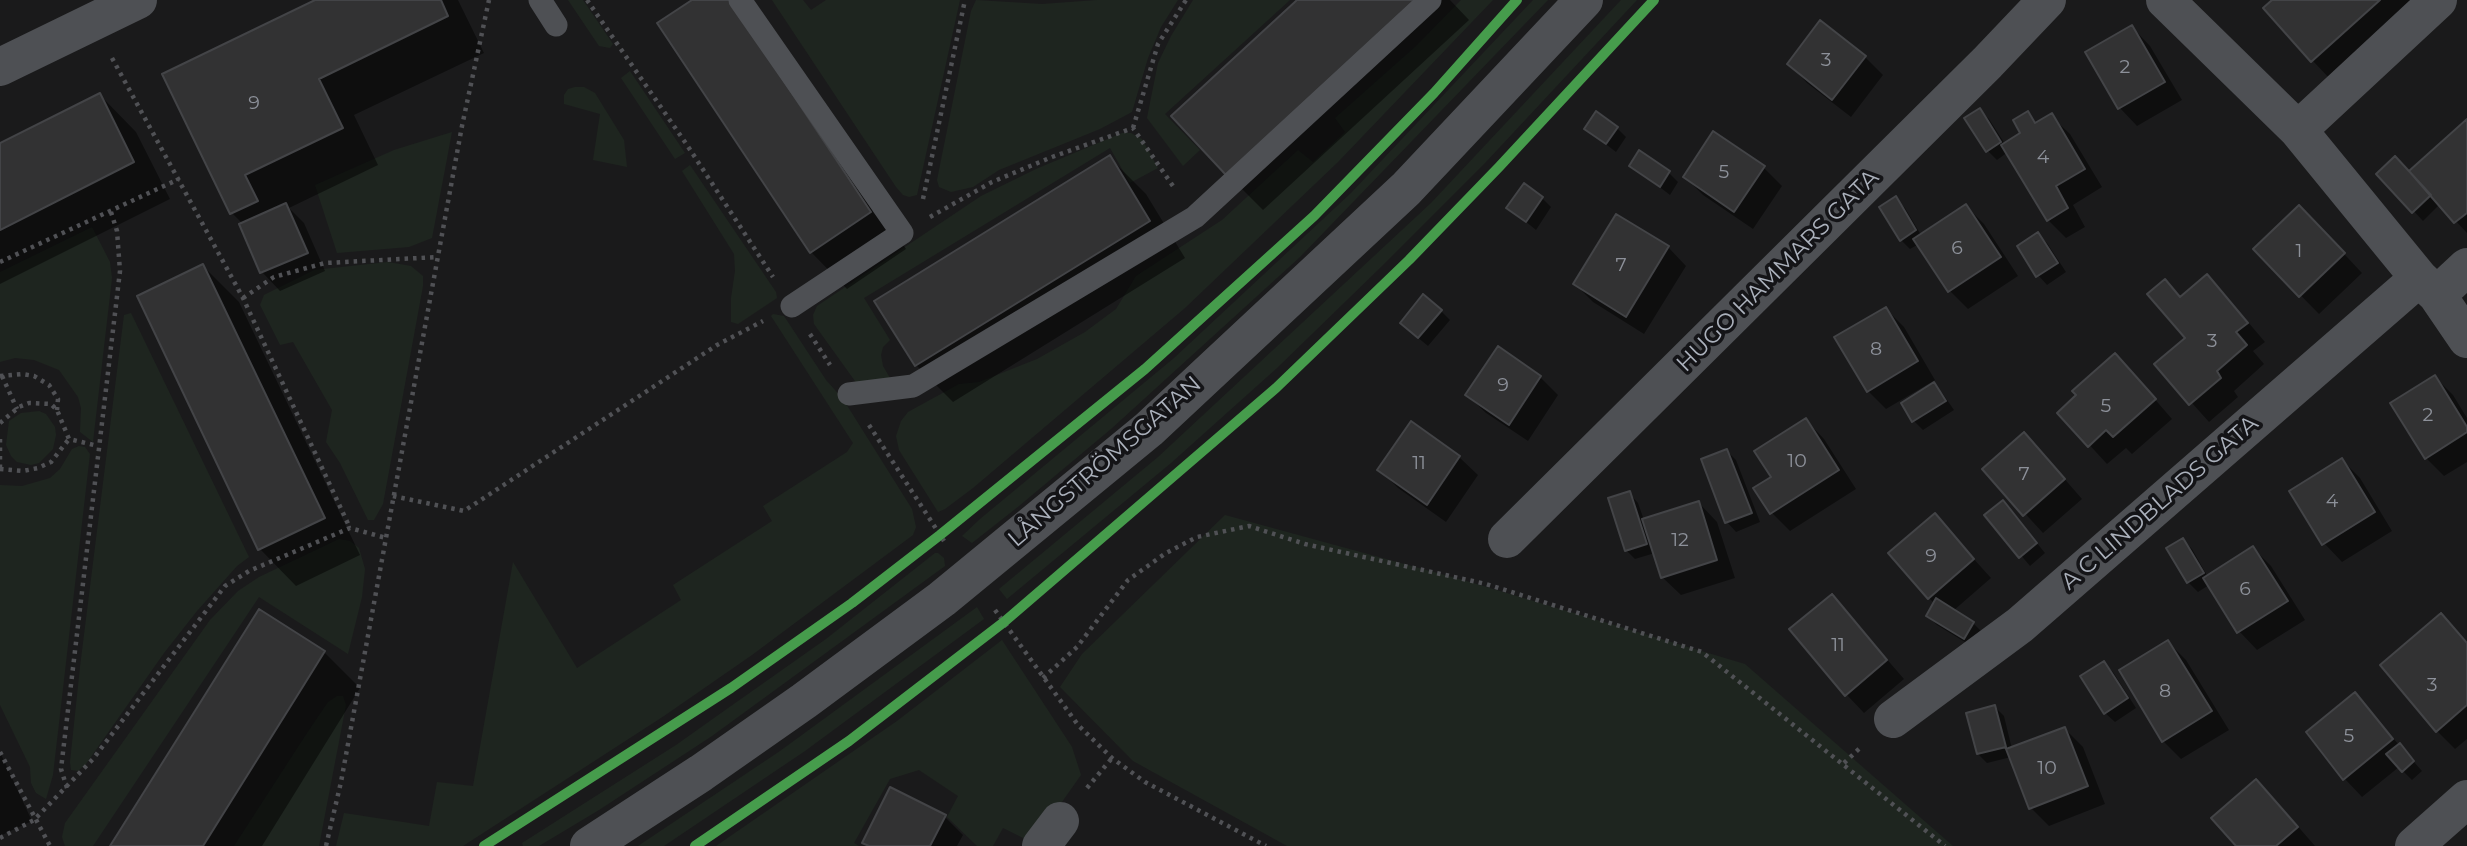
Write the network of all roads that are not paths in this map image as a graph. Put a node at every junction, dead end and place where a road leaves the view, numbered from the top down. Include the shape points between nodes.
1 (138, 0) edge
2 (540, 0) edge
3 (740, 0) edge
4 (1430, 0) edge
5 (2048, 0) edge
6 (2165, 0) edge
7 (2438, 0) edge
8 (1577, 5) edge
9 (556, 25) dead end
10 (0, 67) edge
11 (2298, 130) junction
12 (2467, 267) edge
13 (2428, 286) junction
14 (792, 306) road end
15 (2467, 339) edge
16 (849, 394) road end
17 (1507, 539) dead end
18 (1892, 719) dead end
19 (2467, 799) edge
20 (589, 846) edge
21 (2414, 846) edge

1 - 10 street
2 - 9 lane
3 - 14 lane via 910,228
4 - 16 lane via 1195,217 913,386
5 - 17 street, HUGO HAMMARS GATA
6 - 11 street
7 - 11 street
8 - 20 street, LÅNGSTRÖMSGATAN via 1406,189 1138,438 971,576 804,701
11 - 13 street
12 - 13 street, A C LINDBLADS GATA
13 - 15 street
13 - 18 street, A C LINDBLADS GATA via 2020,625
19 - 21 street

